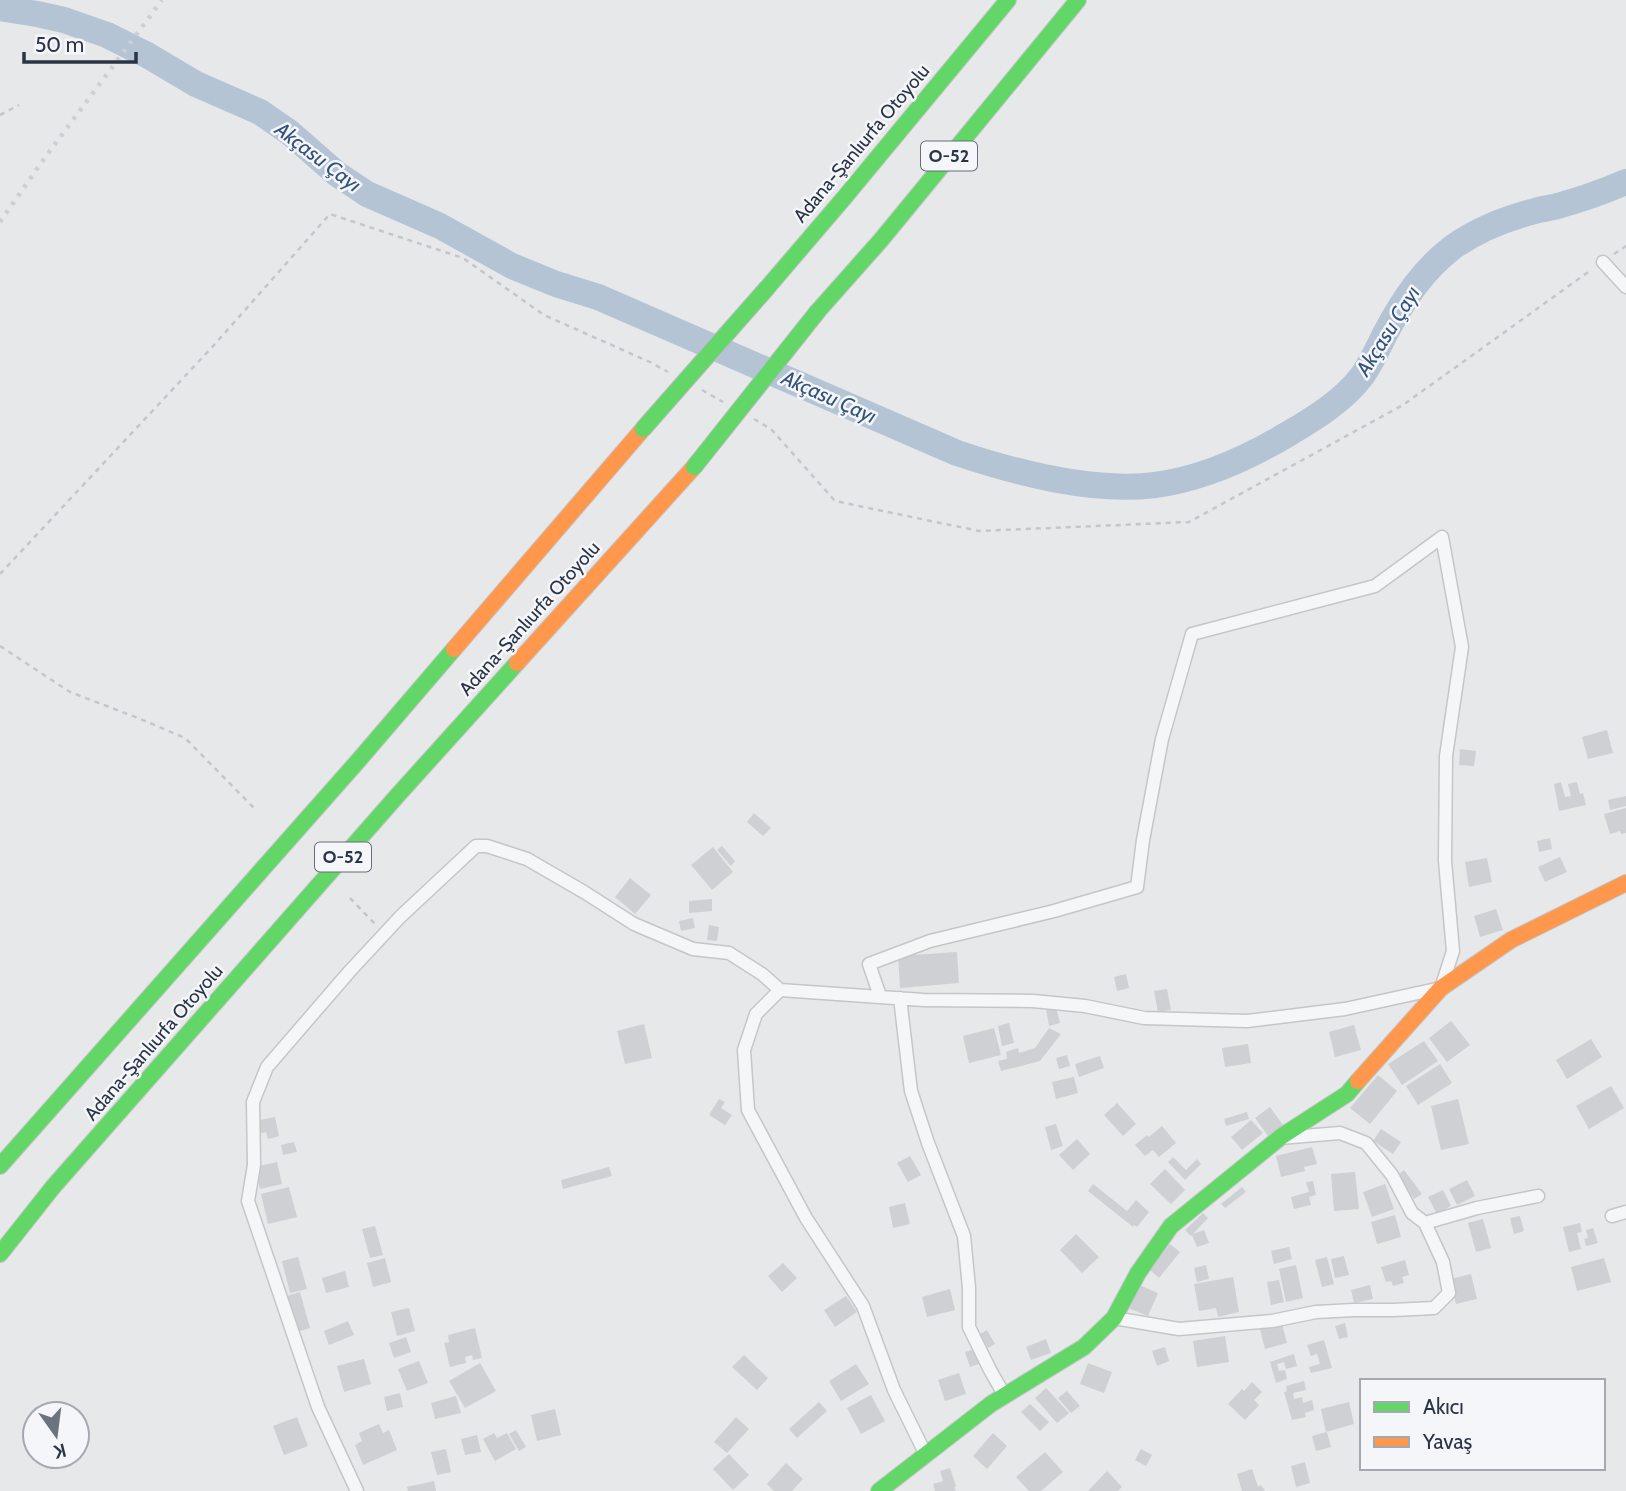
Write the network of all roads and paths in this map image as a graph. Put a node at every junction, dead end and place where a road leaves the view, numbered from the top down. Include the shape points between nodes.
1 (1008, 0) edge
2 (1077, 0) edge
3 (19, 105) dead end
4 (0, 115) edge
5 (1626, 246) edge
6 (1603, 262) junction
7 (1626, 287) edge
8 (676, 376) dead end
9 (700, 389) dead end
10 (723, 402) dead end
11 (747, 415) dead end
12 (0, 574) edge
13 (0, 646) edge
14 (255, 809) dead end
15 (1626, 883) edge
16 (350, 898) dead end
17 (385, 933) junction
18 (1441, 988) junction
19 (780, 989) junction
20 (880, 996) junction
21 (900, 998) junction
22 (1280, 1138) junction
23 (0, 1166) edge
24 (1538, 1196) dead end
25 (1626, 1212) edge
26 (1612, 1216) dead end
27 (1425, 1223) junction
28 (0, 1254) edge
29 (1114, 1318) junction
30 (1005, 1396) junction
31 (926, 1455) junction
32 (356, 1491) edge
33 (879, 1491) edge

1 - 23 main road, Adana-Şanlıurfa Otoyolu / O-52, bridge via 844,198 358,761
2 - 28 main road, Adana-Şanlıurfa Otoyolu / O-52, bridge via 694,467 397,796 62,1177
3 - 4 path
5 - 6 path
6 - 7 street
6 - 11 path via 1403,405 1189,522 979,531 835,501 771,429
8 - 12 path via 544,315 463,258 330,214
9 - 10 path
13 - 14 path via 70,691 185,738
15 - 18 main road via 1511,940
16 - 17 path
17 - 19 street via 475,846 487,846 527,859 634,924 694,949 729,953
17 - 32 street via 267,1068 253,1102 254,1166 248,1201 318,1408
18 - 20 street via 1452,951 1445,861 1446,756 1462,647 1442,537 1375,586 1192,634 1162,739 1137,887 930,941 869,964
18 - 21 street via 1345,1009 1247,1021 1144,1018 1033,1001
18 - 22 main road via 1347,1094
19 - 20 street
19 - 31 street via 756,1014 744,1050 748,1110 806,1218 863,1306 894,1390
20 - 21 street
21 - 30 street via 911,1091 964,1236 969,1327
22 - 27 street via 1340,1133 1366,1143 1392,1175 1412,1213
22 - 29 main road via 1171,1226
24 - 27 street
25 - 26 street
27 - 29 street via 1443,1262 1449,1293 1434,1308 1316,1312 1272,1321 1179,1329
29 - 30 main road via 1084,1347
30 - 31 main road
31 - 33 main road

